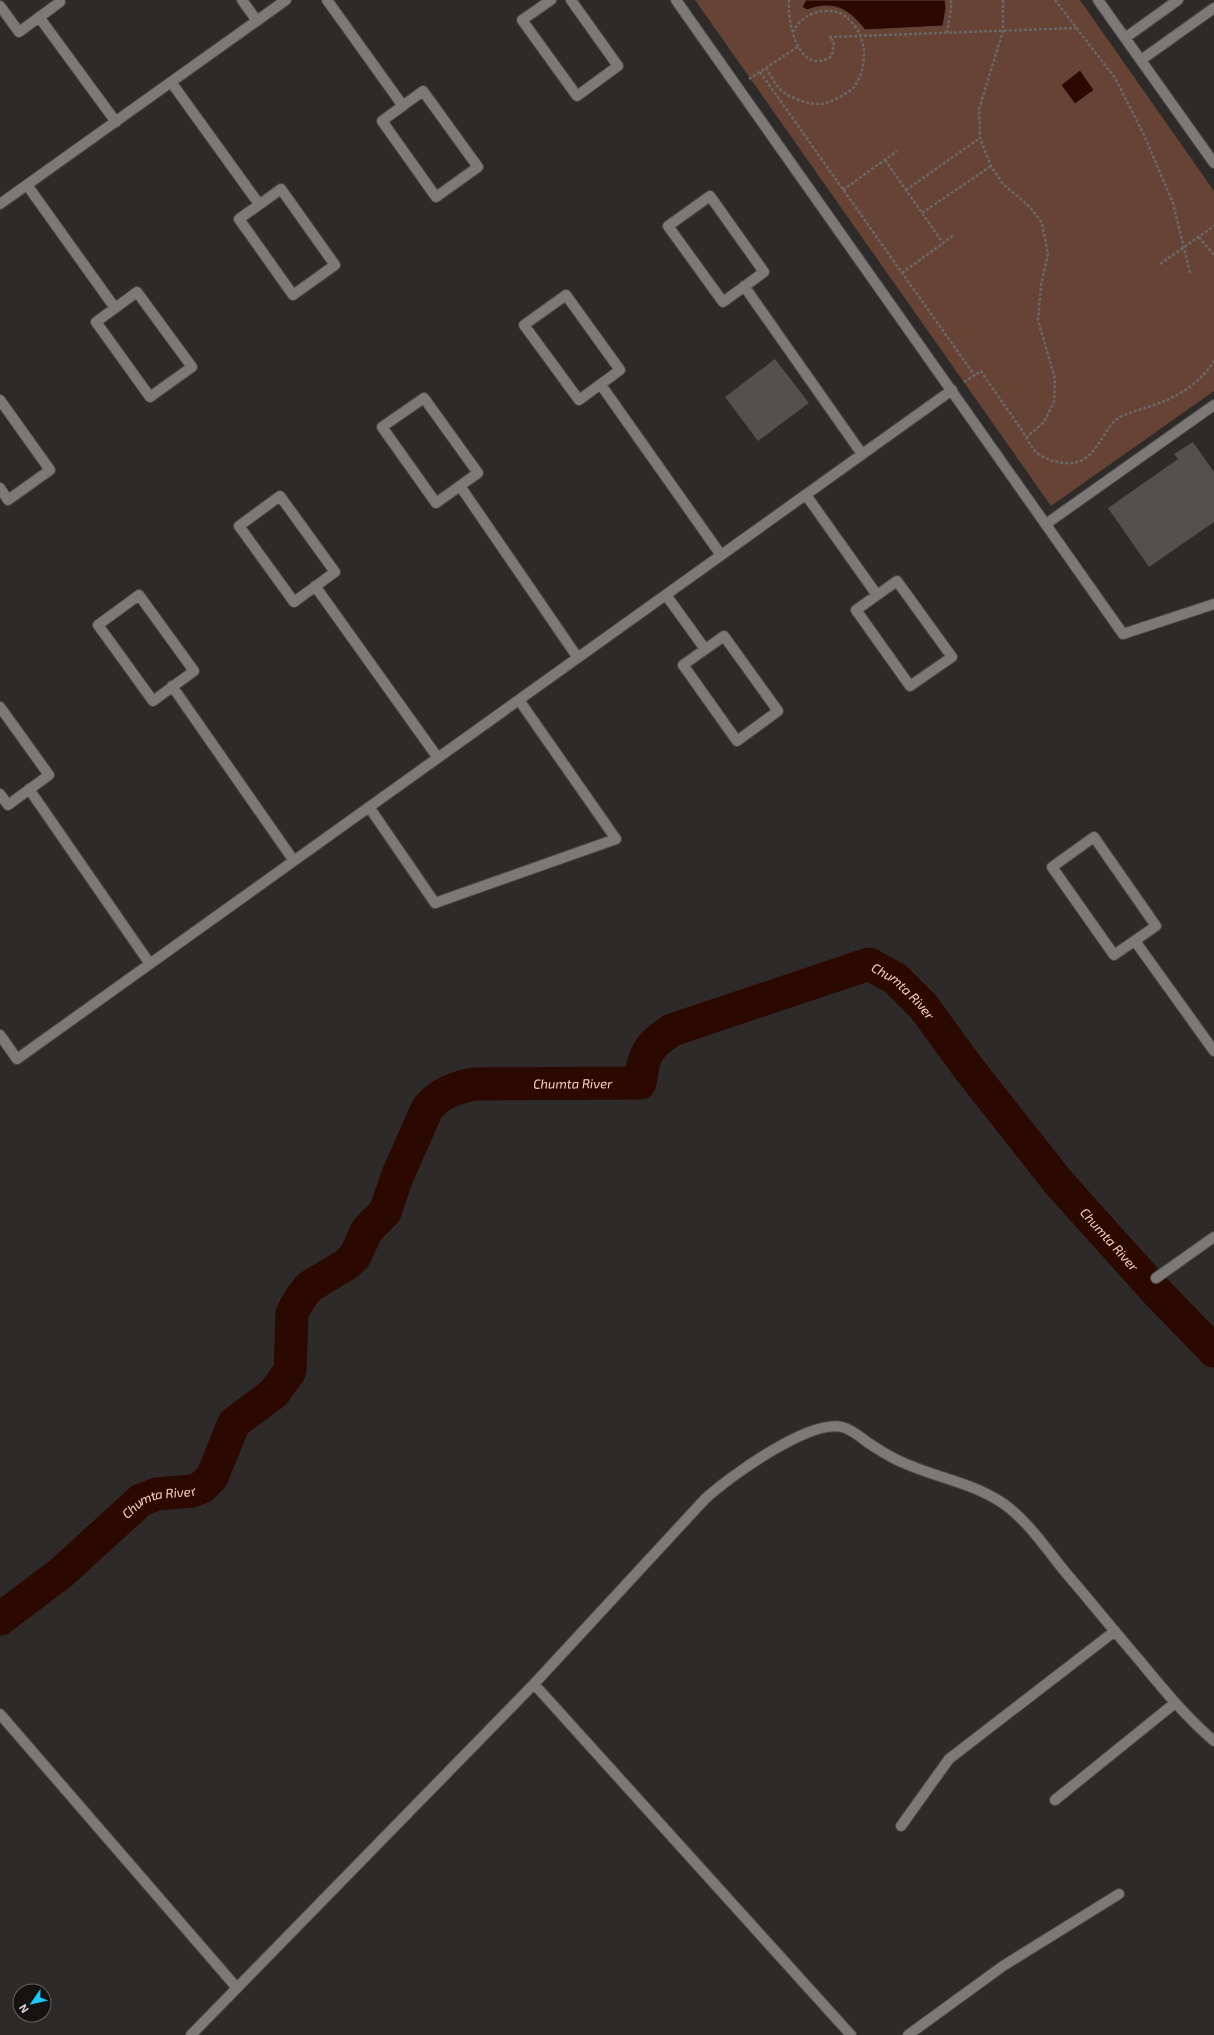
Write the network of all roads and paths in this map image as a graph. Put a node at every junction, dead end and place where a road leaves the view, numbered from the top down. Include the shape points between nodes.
1 (59, 0) edge
2 (242, 0) edge
3 (286, 0) edge
4 (327, 0) edge
5 (571, 0) edge
6 (676, 0) edge
7 (789, 0) edge
8 (951, 0) edge
9 (1003, 0) edge
10 (1055, 0) edge
11 (1098, 0) edge
12 (1178, 0) edge
13 (545, 2) edge
14 (0, 6) edge
15 (1214, 8) edge
16 (39, 17) junction
17 (257, 21) junction
18 (1079, 28) junction
19 (1003, 31) junction
20 (793, 32) junction
21 (947, 33) junction
22 (861, 36) junction
23 (1125, 38) junction
24 (799, 46) junction
25 (1141, 60) junction
26 (766, 68) junction
27 (760, 72) junction
28 (171, 82) junction
29 (738, 88) junction
30 (403, 106) junction
31 (116, 122) junction
32 (980, 138) junction
33 (897, 151) dead end
34 (885, 160) junction
35 (1214, 163) edge
36 (991, 166) junction
37 (27, 185) junction
38 (843, 190) junction
39 (906, 190) junction
40 (0, 204) edge
41 (259, 204) junction
42 (922, 213) junction
43 (1214, 226) edge
44 (954, 235) dead end
45 (1199, 237) junction
46 (943, 243) junction
47 (1184, 248) junction
48 (1214, 254) edge
49 (1160, 264) dead end
50 (902, 273) junction
51 (1190, 273) dead end
52 (744, 286) junction
53 (115, 308) junction
54 (1214, 361) edge
55 (975, 376) junction
56 (601, 385) junction
57 (952, 390) junction
58 (0, 400) edge
59 (1214, 405) edge
60 (1026, 437) junction
61 (862, 454) junction
62 (460, 486) junction
63 (0, 488) edge
64 (806, 495) junction
65 (1046, 524) junction
66 (722, 555) junction
67 (315, 586) junction
68 (666, 595) junction
69 (877, 595) junction
70 (1214, 604) edge
71 (705, 649) junction
72 (578, 658) junction
73 (172, 686) junction
74 (519, 700) junction
75 (0, 707) edge
76 (438, 758) junction
77 (29, 789) junction
78 (0, 794) edge
79 (369, 807) junction
80 (294, 861) junction
81 (1134, 941) junction
82 (150, 964) junction
83 (0, 1035) edge
84 (1214, 1051) edge
85 (1214, 1237) edge
86 (1156, 1278) dead end
87 (1115, 1631) junction
88 (534, 1684) junction
89 (1175, 1703) junction
90 (0, 1714) edge
91 (1214, 1741) edge
92 (1055, 1800) dead end
93 (901, 1826) dead end
94 (1119, 1894) dead end
95 (237, 1988) junction
96 (191, 2035) edge
97 (851, 2035) edge
98 (908, 2035) edge

1 - 16 street via 60,2
2 - 17 street
3 - 17 street
4 - 30 street
5 - 13 street via 618,66 577,96 522,20
6 - 29 street
7 - 20 path
8 - 21 path
9 - 19 path
10 - 18 path
11 - 23 street
12 - 23 street
14 - 16 street via 19,32
15 - 25 street
16 - 31 street
17 - 28 street
18 - 19 path
18 - 47 path via 1115,78 1144,135 1173,203
19 - 21 path
19 - 32 path via 979,109
20 - 22 path via 796,24 807,17 829,10 840,12 849,18
20 - 24 path
21 - 22 path
22 - 24 path via 829,37 834,41 832,56 819,62 808,60
22 - 26 path via 864,55 862,72 853,88 820,105 800,100 782,90
23 - 25 street
24 - 26 path
25 - 35 street
26 - 27 path
27 - 29 path
27 - 38 path
28 - 31 street
28 - 41 street
29 - 57 street
30 - 30 street via 382,121 436,197 478,167 423,91
31 - 37 street
32 - 36 path
32 - 39 path
33 - 34 path
34 - 38 path
34 - 39 path
36 - 42 path
36 - 60 path via 1003,184 1030,207 1042,224 1048,254 1041,284 1038,320 1055,379 1054,402 1044,422
37 - 40 street
37 - 53 street
38 - 50 path
39 - 42 path
41 - 41 street via 239,219 293,295 335,265 280,189
42 - 46 path
43 - 45 path
44 - 46 path
45 - 47 path
45 - 48 path
46 - 50 path
47 - 49 path
47 - 51 path
50 - 55 path
52 - 52 street via 764,272 710,196 668,226 723,302
52 - 61 street
53 - 53 street via 96,322 150,397 192,367 137,292
54 - 60 path via 1199,381 1178,394 1119,417 1100,444 1086,458 1067,464 1051,460 1036,452
55 - 57 path
55 - 60 path via 981,371
56 - 56 street via 620,370 566,295 524,325 579,400
56 - 66 street
57 - 61 street
57 - 65 street
58 - 63 street via 50,470 8,500
59 - 65 street
61 - 64 street
62 - 62 street via 478,473 424,398 382,427 436,503
62 - 72 street
64 - 66 street
64 - 69 street
65 - 70 street via 1124,634
66 - 68 street
67 - 67 street via 335,572 280,496 239,526 294,602
67 - 76 street
68 - 71 street
68 - 72 street
69 - 69 street via 856,610 910,686 952,657 897,581
71 - 71 street via 683,666 737,741 778,711 724,636
72 - 74 street
73 - 73 street via 194,671 139,595 98,625 152,701
73 - 80 street
74 - 76 street
74 - 79 street via 616,839 435,903
75 - 77 street via 49,775
76 - 79 street
77 - 78 street via 8,805
77 - 82 street
79 - 80 street
80 - 82 street
81 - 81 street via 1156,926 1094,837 1052,867 1114,955
81 - 84 street
82 - 83 street via 17,1059
85 - 86 street
87 - 88 street via 1032,1532 1005,1504 955,1480 899,1461 852,1431 841,1427 822,1427 788,1441 714,1491
87 - 89 street
87 - 93 street via 949,1759
88 - 95 street
88 - 97 street
89 - 91 street
89 - 92 street
90 - 95 street
94 - 98 street via 1003,1966
95 - 96 street

